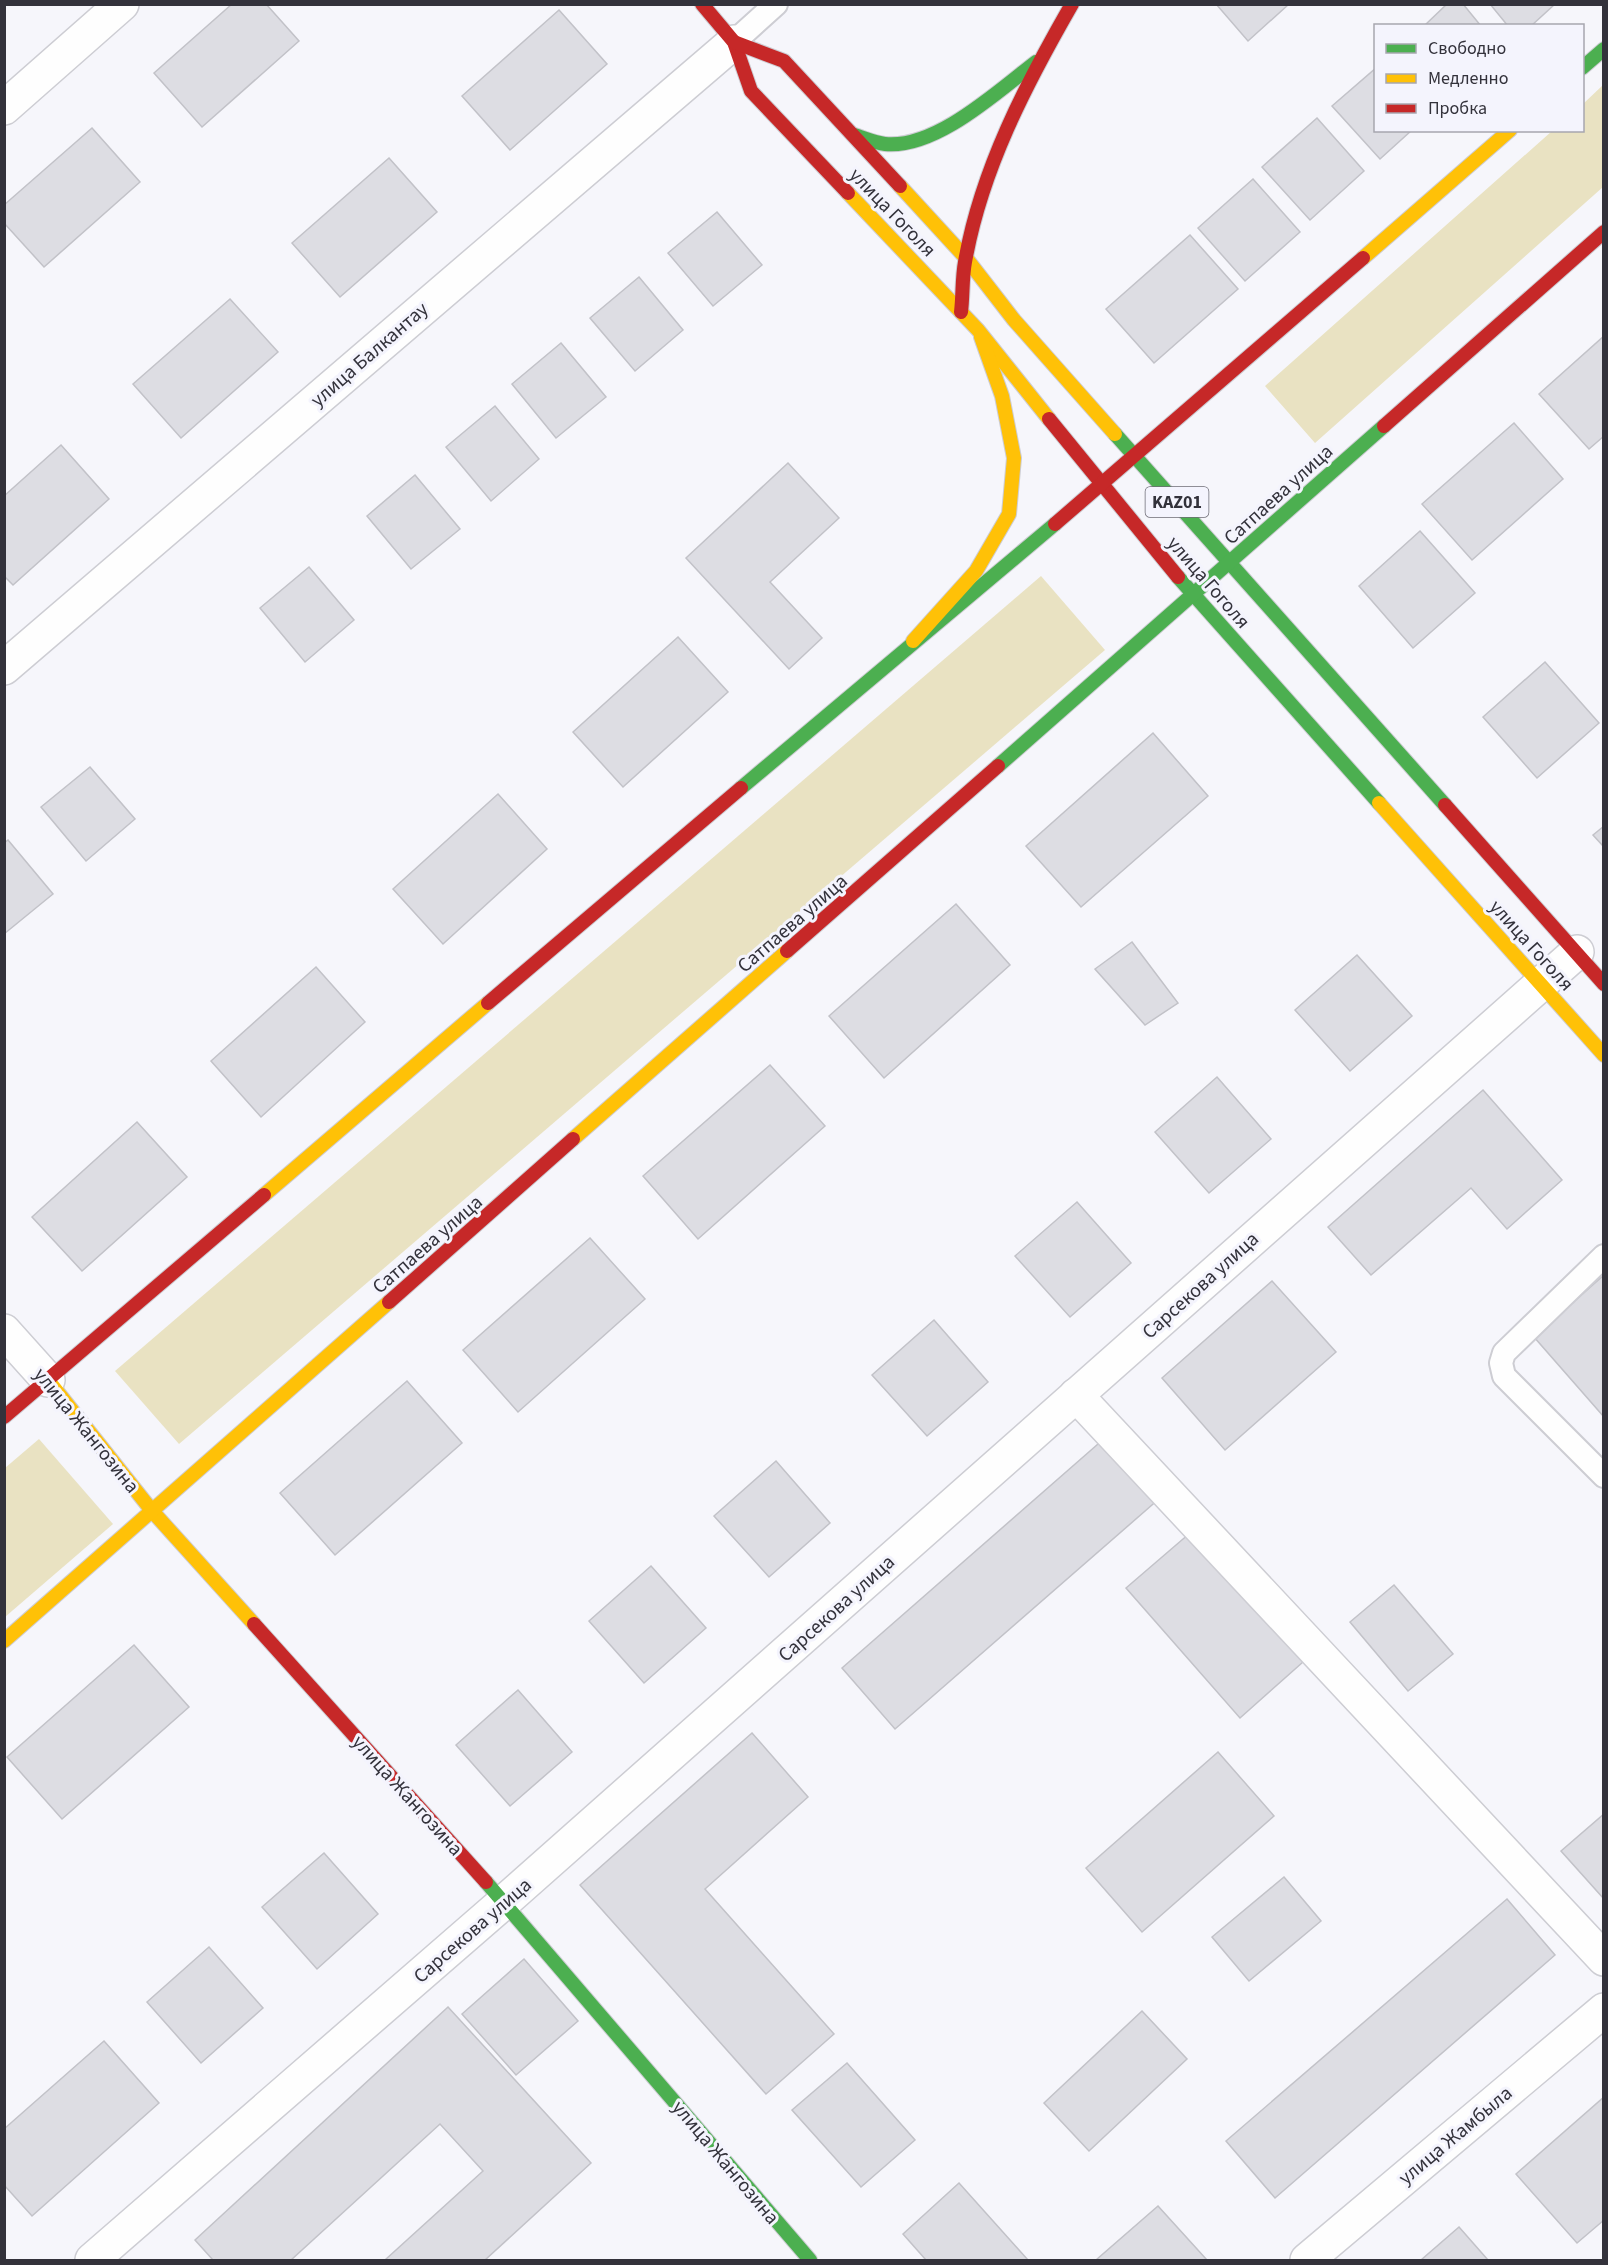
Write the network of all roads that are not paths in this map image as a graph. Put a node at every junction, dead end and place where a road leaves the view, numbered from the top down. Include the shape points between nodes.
1 (122, 4) edge
2 (702, 4) edge
3 (776, 4) edge
4 (1072, 4) edge
5 (734, 42) junction
6 (1604, 49) edge
7 (1040, 59) junction
8 (1584, 66) edge
9 (4, 108) edge
10 (1508, 132) edge
11 (854, 135) junction
12 (1604, 232) edge
13 (966, 258) junction
14 (961, 312) junction
15 (978, 330) junction
16 (1135, 454) junction
17 (1101, 485) junction
18 (1230, 562) junction
19 (1193, 595) junction
20 (913, 641) junction
21 (4, 668) edge
22 (1577, 952) junction
23 (1540, 984) junction
24 (1604, 984) edge
25 (1604, 1055) edge
26 (1604, 1256) edge
27 (4, 1331) edge
28 (48, 1380) junction
29 (1076, 1395) junction
30 (4, 1417) edge
31 (1604, 1476) edge
32 (153, 1512) junction
33 (4, 1641) edge
34 (504, 1902) junction
35 (1604, 1959) edge
36 (1604, 2010) edge
37 (92, 2260) edge
38 (810, 2260) edge
39 (1307, 2260) edge

1 - 9 street
2 - 5 main road, улица Гоголя / KАZ01
3 - 5 lane
4 - 7 main road
5 - 11 main road, улица Гоголя / KАZ01 via 784,62
5 - 14 main road, улица Гоголя / KАZ01 via 751,91
5 - 21 street, улица Балкантау
6 - 8 main road
7 - 11 main road via 963,118 925,139 886,144
7 - 13 main road via 997,152
10 - 16 main road
11 - 13 main road, улица Гоголя / KАZ01
12 - 18 main road, Сатпаева улица
13 - 14 main road
13 - 16 main road, улица Гоголя / KАZ01 via 1014,320
14 - 15 main road, улица Гоголя / KАZ01
15 - 17 main road, улица Гоголя / KАZ01
15 - 20 main road via 1002,396 1014,458 1009,514 976,571
16 - 17 main road
16 - 18 main road, улица Гоголя / KАZ01
17 - 19 main road, улица Гоголя / KАZ01
17 - 20 main road
18 - 19 main road, Сатпаева улица
18 - 22 main road, улица Гоголя / KАZ01
19 - 23 main road, улица Гоголя / KАZ01
19 - 32 main road, Сатпаева улица
20 - 28 main road
22 - 23 street, Сарсекова улица
22 - 24 main road, улица Гоголя / KАZ01
23 - 25 main road, улица Гоголя / KАZ01
23 - 29 street, Сарсекова улица
26 - 31 lane via 1504,1353 1501,1363 1504,1376
27 - 28 street, улица Жангозина
28 - 30 main road
28 - 32 main road, улица Жангозина
29 - 34 street, Сарсекова улица
29 - 35 street
32 - 33 main road, Сатпаева улица
32 - 34 main road, улица Жангозина
34 - 37 street, Сарсекова улица
34 - 38 main road, улица Жангозина
36 - 39 street, улица Жамбыла

